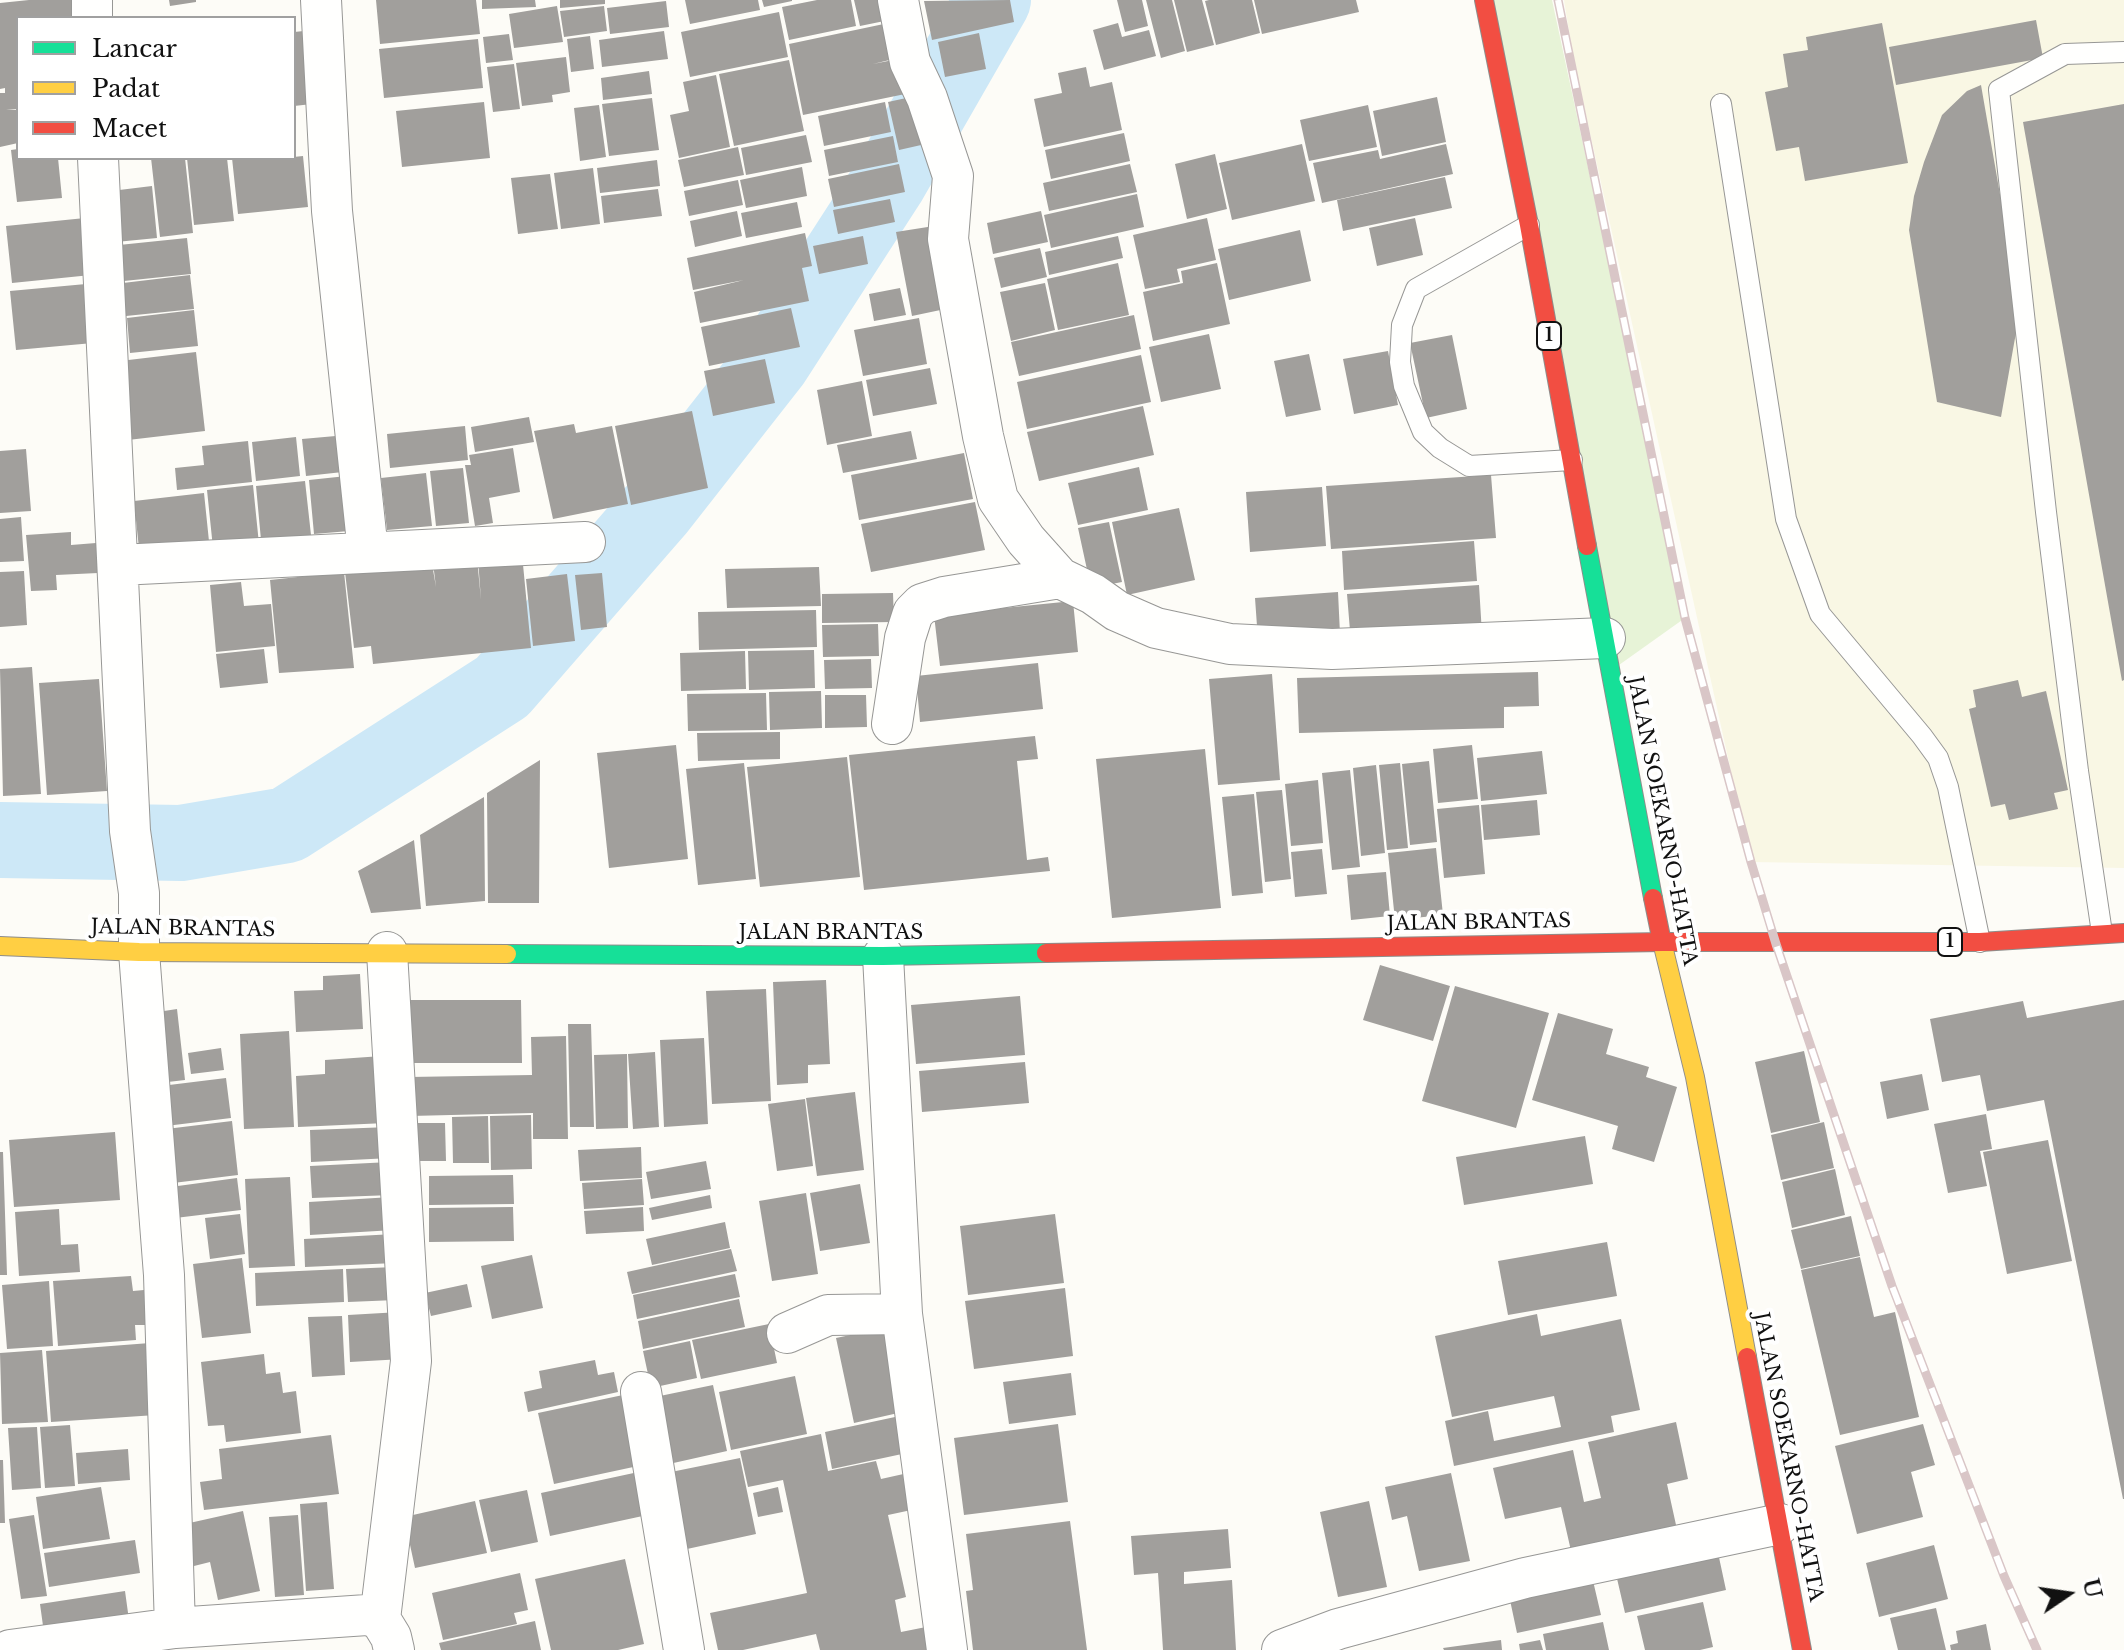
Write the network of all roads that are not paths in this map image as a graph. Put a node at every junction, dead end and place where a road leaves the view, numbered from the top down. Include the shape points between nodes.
1 (321, 0) edge
2 (898, 0) edge
3 (1484, 0) edge
4 (2124, 52) edge
5 (1721, 104) dead end
6 (98, 160) edge
7 (1529, 225) junction
8 (1572, 460) junction
9 (585, 542) dead end
10 (368, 552) junction
11 (119, 565) junction
12 (1060, 578) junction
13 (1605, 638) junction
14 (892, 724) dead end
15 (2102, 933) junction
16 (2124, 933) edge
17 (1662, 942) junction
18 (1980, 942) junction
19 (0, 946) edge
20 (139, 952) junction
21 (387, 952) junction
22 (883, 956) junction
23 (902, 1314) junction
24 (787, 1333) dead end
25 (641, 1392) dead end
26 (1780, 1524) junction
27 (175, 1628) junction
28 (387, 1634) edge
29 (10, 1650) edge
30 (684, 1650) edge
31 (947, 1650) edge
32 (1282, 1650) edge
33 (1802, 1650) edge

1 - 10 street via 332,211
2 - 12 street via 910,62 953,176 948,239 998,499
3 - 7 main road, JALAN SOEKARNO-HATTA / 1
4 - 15 lane via 2065,54 1999,90 2046,512
5 - 18 lane via 1786,519 1820,614 1938,758
6 - 11 street
7 - 8 main road, JALAN SOEKARNO-HATTA / 1
7 - 8 lane via 1416,289 1402,325 1404,386 1423,432 1469,466
8 - 13 main road, JALAN SOEKARNO-HATTA / 1
9 - 10 street
10 - 11 street
11 - 20 street
12 - 13 street via 1156,628 1230,644 1332,649
12 - 14 street via 922,604 913,613 905,638
13 - 17 main road, JALAN SOEKARNO-HATTA / 1
15 - 16 main road, 1
15 - 18 main road, 1
17 - 18 main road, 1
17 - 22 main road, JALAN BRANTAS
17 - 26 main road, JALAN SOEKARNO-HATTA via 1695,1077
19 - 20 main road, JALAN BRANTAS
20 - 21 main road, JALAN BRANTAS
20 - 27 street via 164,1275
21 - 22 main road, JALAN BRANTAS
21 - 28 street via 411,1361
22 - 23 street
23 - 24 street via 828,1315
23 - 31 street
25 - 30 street
26 - 32 street via 1525,1578 1338,1629
26 - 33 main road, JALAN SOEKARNO-HATTA
27 - 28 street via 367,1615
27 - 29 street

